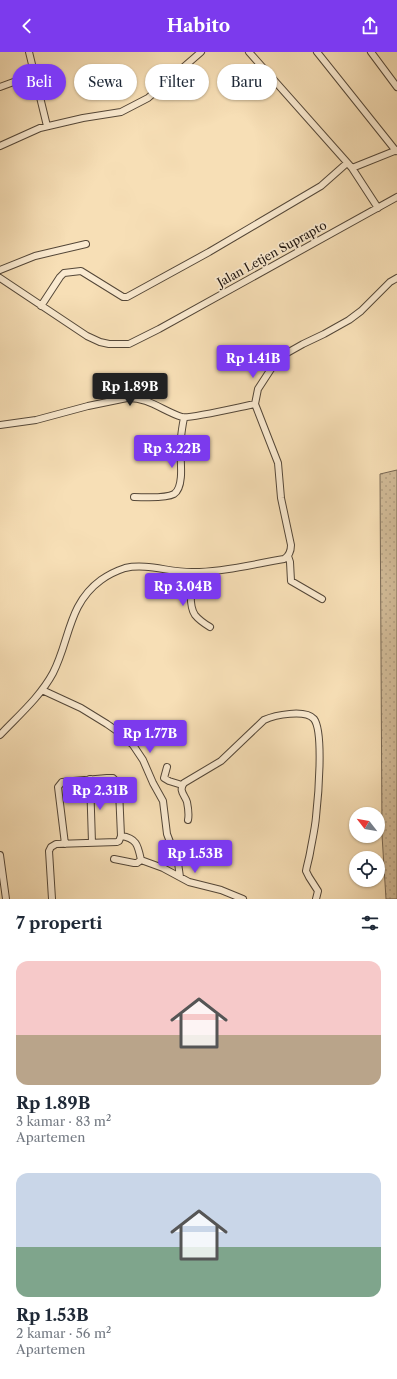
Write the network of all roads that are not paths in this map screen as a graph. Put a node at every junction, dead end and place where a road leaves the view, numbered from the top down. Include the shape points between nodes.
1 (29, 52) edge
2 (201, 52) edge
3 (249, 52) edge
4 (317, 52) edge
5 (371, 52) edge
6 (32, 64) edge
7 (12, 83) edge
8 (0, 87) edge
9 (397, 87) edge
10 (41, 100) edge
11 (47, 126) junction
12 (0, 146) edge
13 (397, 150) edge
14 (350, 166) junction
15 (397, 198) edge
16 (378, 208) junction
17 (86, 244) dead end
18 (0, 270) edge
19 (0, 278) edge
20 (397, 278) edge
21 (41, 306) junction
22 (255, 404) junction
23 (184, 418) junction
24 (0, 425) edge
25 (134, 497) dead end
26 (288, 556) junction
27 (193, 572) junction
28 (322, 599) dead end
29 (210, 627) dead end
30 (42, 690) junction
31 (0, 734) edge
32 (167, 766) dead end
33 (90, 779) junction
34 (182, 785) junction
35 (188, 820) dead end
36 (121, 836) junction
37 (92, 843) junction
38 (65, 844) junction
39 (0, 857) edge
40 (114, 859) dead end
41 (141, 860) junction
42 (180, 877) junction
43 (6, 899) edge
44 (52, 899) edge
45 (243, 899) edge
46 (316, 899) edge

1 - 6 street
2 - 11 street via 148,98 121,112
3 - 14 street
4 - 13 street
5 - 9 street
7 - 8 street
10 - 11 street
11 - 12 street
13 - 14 street
14 - 16 street
14 - 21 street via 210,252 127,297 81,271 64,273
15 - 16 street, Jalan Letjen Suprapto
16 - 21 street, Jalan Letjen Suprapto via 130,344 100,342
17 - 18 street via 36,256
19 - 21 street, Jalan Letjen Suprapto
20 - 22 street via 349,320 279,360 258,389
22 - 23 street
22 - 26 street via 278,463 281,498 291,545
23 - 24 street via 145,400 127,398 36,420
23 - 25 street via 180,448 181,473 177,491 167,496
26 - 27 street via 284,559 231,569
26 - 28 street via 291,581
27 - 29 street via 190,593 193,611
27 - 30 street via 126,568 107,575 95,584 77,606 59,658
30 - 31 street
30 - 42 street via 107,724 133,745 163,801 167,834 178,863
32 - 34 street via 164,778
33 - 36 street via 116,780
33 - 37 street
33 - 38 street via 62,782 58,787
34 - 35 street via 182,794 187,802
34 - 46 street via 221,761 264,720 290,714 311,716 318,727 319,774 316,815 306,871 317,888
36 - 37 street via 117,842
36 - 41 street via 137,844
37 - 38 street
38 - 44 street via 56,844 49,851
39 - 43 street
40 - 41 street via 134,863
41 - 42 street
42 - 45 street via 195,884 232,893

